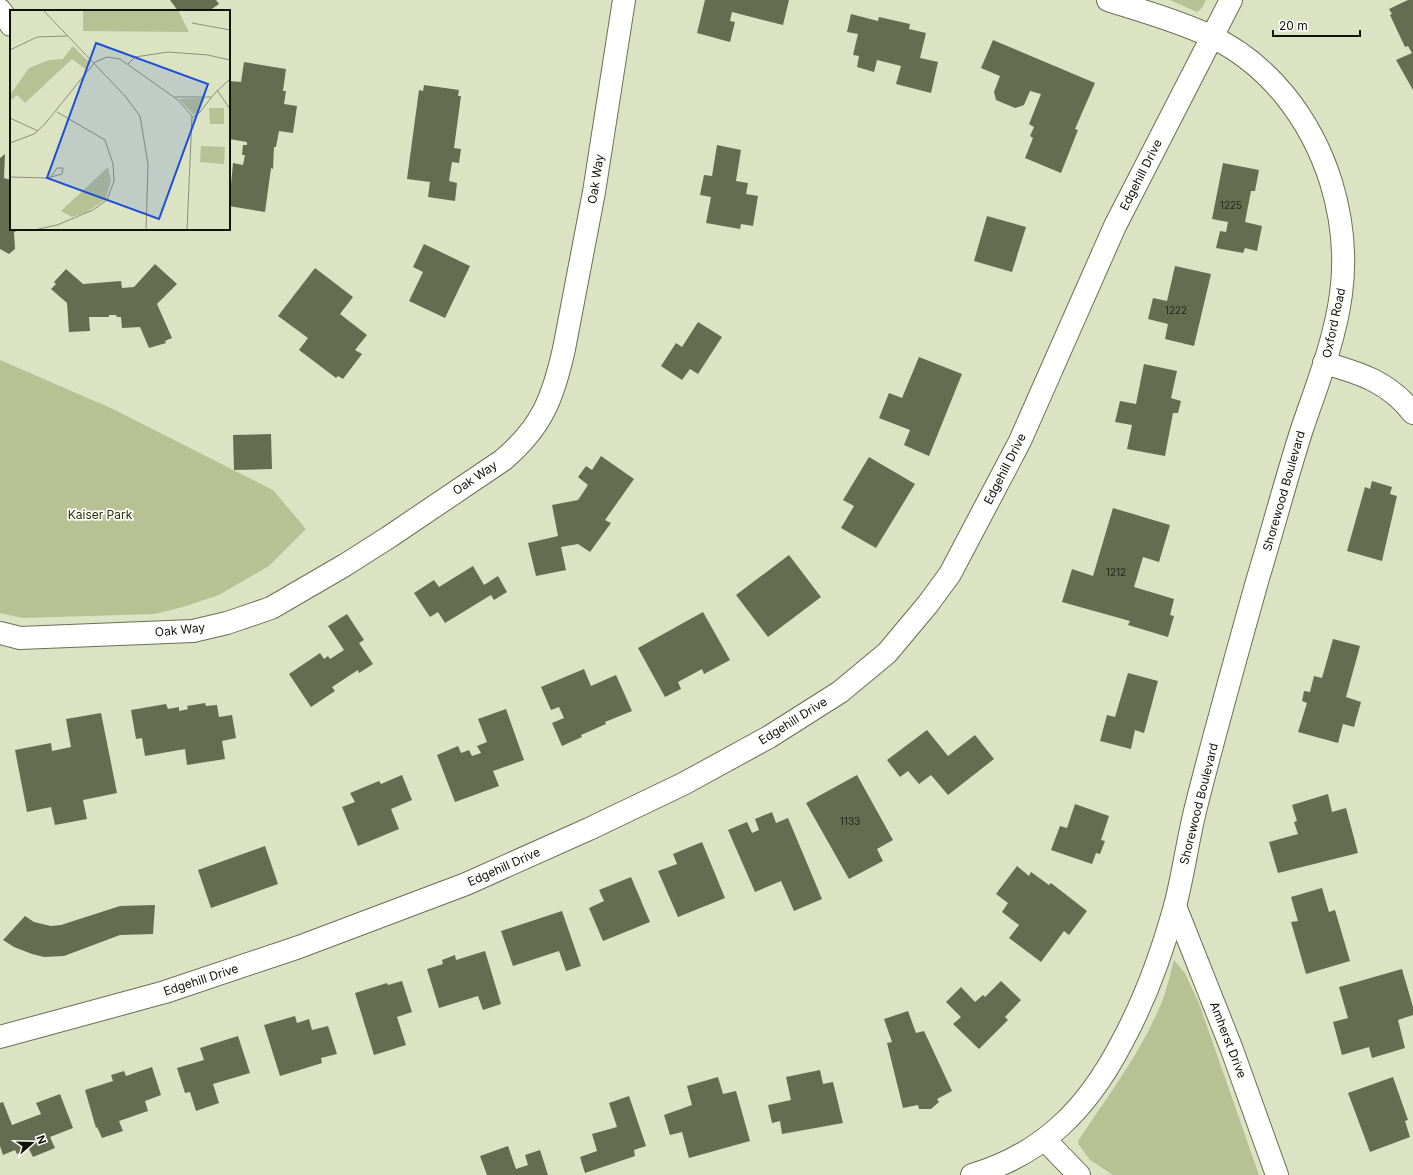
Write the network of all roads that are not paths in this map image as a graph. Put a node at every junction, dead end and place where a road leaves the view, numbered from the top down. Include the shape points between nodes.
1 (624, 0) edge
2 (1108, 0) edge
3 (1231, 0) edge
4 (0, 10) edge
5 (10, 24) edge
6 (1212, 37) junction
7 (1324, 363) junction
8 (1413, 413) edge
9 (0, 633) edge
10 (1175, 906) junction
11 (0, 1037) edge
12 (1045, 1140) junction
13 (972, 1175) edge
14 (1079, 1175) edge
15 (1277, 1175) edge

1 - 9 street, Oak Way via 594,192 559,372 542,415 528,437 497,464 389,537 271,608 193,631 20,638
2 - 6 street, Oxford Road via 1185,25
3 - 6 street, Edgehill Drive
4 - 5 street
6 - 7 street, Oxford Road via 1255,65 1285,96 1303,119 1317,145 1332,186 1342,240 1343,272 1337,315
6 - 11 street, Edgehill Drive via 1115,226 1020,441 950,574 887,653 840,692 769,737 683,784 466,884 299,947 173,990
7 - 8 street, Oxford Road via 1356,372 1380,383 1398,395
7 - 10 street, Shorewood Boulevard via 1297,445 1198,797
10 - 12 street, Shorewood Boulevard via 1145,994 1121,1044 1099,1082 1076,1112
10 - 15 street, Amherst Drive via 1231,1047
12 - 13 street, Shorewood Boulevard via 1001,1165
12 - 14 street

